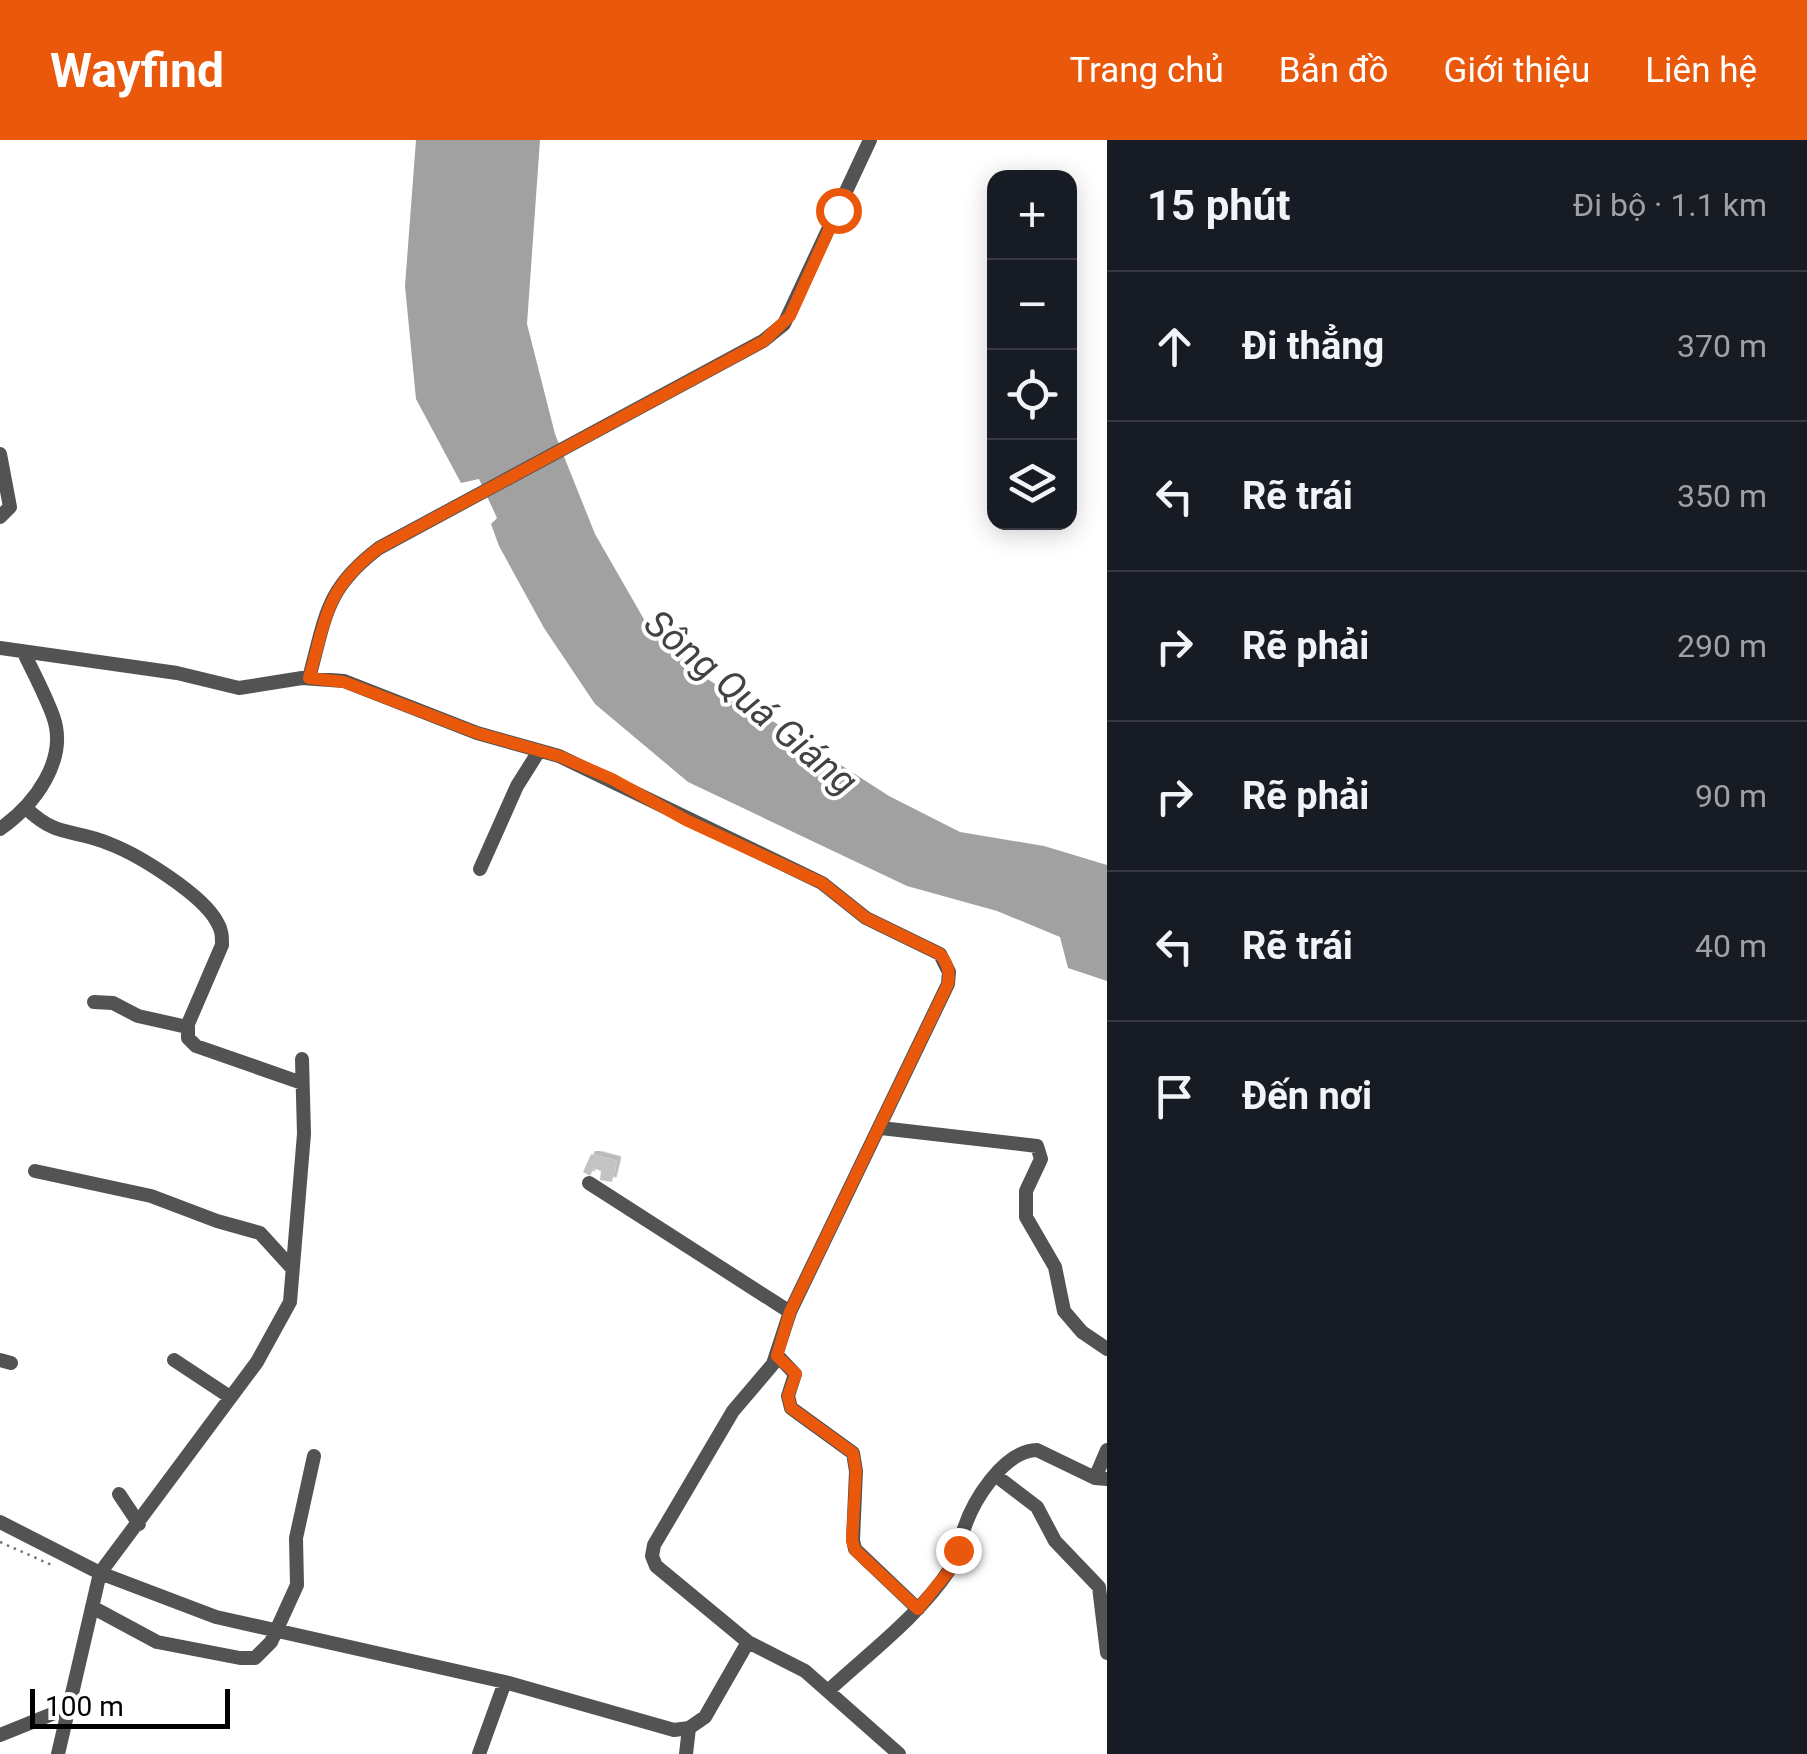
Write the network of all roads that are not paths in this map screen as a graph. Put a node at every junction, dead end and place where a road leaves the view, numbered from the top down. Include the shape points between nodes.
1 (870, 140) edge
2 (0, 454) edge
3 (0, 517) edge
4 (0, 648) edge
5 (23, 651) junction
6 (309, 678) junction
7 (540, 751) junction
8 (26, 808) junction
9 (0, 829) edge
10 (480, 869) dead end
11 (94, 1002) dead end
12 (188, 1027) junction
13 (302, 1059) dead end
14 (302, 1082) junction
15 (881, 1128) junction
16 (34, 1171) dead end
17 (589, 1183) dead end
18 (291, 1267) junction
19 (790, 1312) junction
20 (1107, 1349) edge
21 (777, 1356) junction
22 (174, 1360) dead end
23 (230, 1397) junction
24 (1107, 1450) edge
25 (314, 1456) dead end
26 (995, 1475) junction
27 (1101, 1479) edge
28 (119, 1494) dead end
29 (0, 1522) edge
30 (140, 1524) junction
31 (100, 1573) junction
32 (92, 1607) junction
33 (918, 1609) junction
34 (274, 1632) junction
35 (748, 1642) junction
36 (1107, 1652) edge
37 (505, 1682) junction
38 (828, 1691) junction
39 (67, 1708) junction
40 (689, 1728) junction
41 (0, 1734) edge
42 (58, 1754) edge
43 (479, 1754) edge
44 (686, 1754) edge
45 (900, 1754) edge

1 - 6 street via 784,324 764,341 379,548 342,581
2 - 3 street via 10,507
4 - 5 street
5 - 6 street via 240,688
5 - 8 street via 57,738 51,766
6 - 7 street via 344,682
7 - 10 street via 516,786
7 - 15 street via 612,779 822,883 866,918 940,954 950,972 948,984
8 - 9 street
8 - 12 street via 49,828 126,852 216,918 222,944
11 - 12 street
12 - 14 street via 196,1046
13 - 14 street
14 - 18 street via 304,1134
15 - 19 street
15 - 20 street via 1037,1146 1042,1159 1026,1190 1028,1225 1054,1267 1064,1311
16 - 18 street via 151,1196 260,1233
17 - 19 street
18 - 23 street via 290,1302
19 - 21 street
21 - 33 street via 796,1374 791,1408 853,1453 855,1550
21 - 35 street via 734,1411 652,1551 656,1566
22 - 23 street
23 - 30 street
24 - 27 street
25 - 34 street via 298,1526 297,1585
26 - 27 street via 1017,1454 1037,1450
26 - 33 street via 948,1572
26 - 36 street via 1037,1507 1056,1542 1100,1587
28 - 30 street
29 - 31 street
30 - 31 street
31 - 32 street
31 - 34 street via 216,1618
32 - 34 street via 147,1638 240,1658 256,1658
32 - 39 street
33 - 38 street
34 - 37 street
35 - 38 street via 805,1671
35 - 40 street via 704,1717
37 - 40 street via 650,1726
37 - 43 street
38 - 45 street
39 - 41 street
39 - 42 street
40 - 44 street

